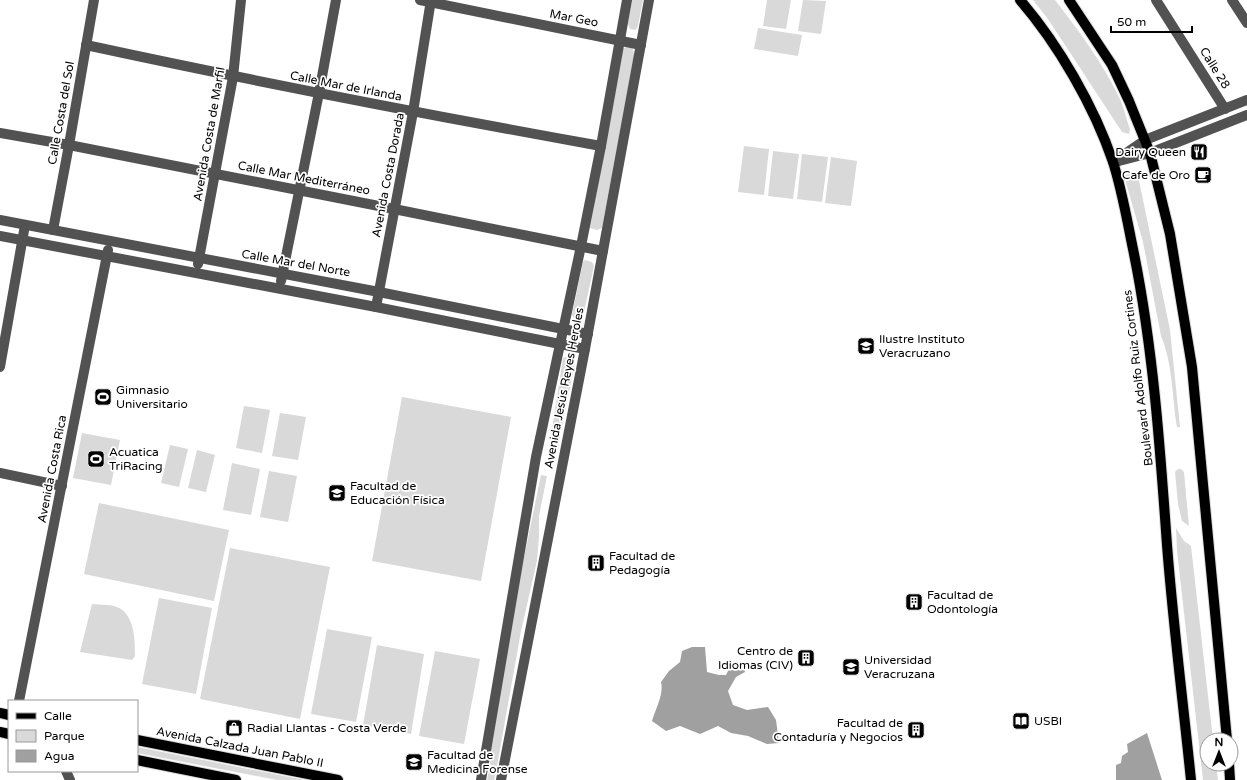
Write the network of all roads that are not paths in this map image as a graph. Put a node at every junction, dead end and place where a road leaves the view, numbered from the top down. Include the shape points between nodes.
1 (94, 0) edge
2 (241, 0) edge
3 (336, 0) edge
4 (420, 0) edge
5 (627, 0) edge
6 (649, 0) edge
7 (1020, 0) edge
8 (1069, 0) edge
9 (1156, 0) edge
10 (1232, 0) edge
11 (431, 1) edge
12 (1247, 23) edge
13 (620, 40) junction
14 (86, 45) junction
15 (641, 45) junction
16 (234, 77) junction
17 (319, 93) junction
18 (1247, 100) edge
19 (1225, 109) junction
20 (413, 112) junction
21 (1247, 115) edge
22 (0, 133) edge
23 (1145, 140) junction
24 (69, 145) junction
25 (601, 146) junction
26 (1150, 153) junction
27 (1113, 162) junction
28 (215, 174) junction
29 (300, 191) junction
30 (394, 209) junction
31 (0, 220) edge
32 (25, 225) junction
33 (53, 230) junction
34 (0, 236) edge
35 (22, 240) junction
36 (110, 241) junction
37 (581, 246) junction
38 (604, 251) junction
39 (107, 256) junction
40 (199, 259) junction
41 (197, 273) junction
42 (283, 274) junction
43 (280, 289) junction
44 (379, 292) junction
45 (376, 307) junction
46 (563, 329) junction
47 (588, 334) junction
48 (560, 344) junction
49 (585, 349) junction
50 (0, 367) edge
51 (0, 473) edge
52 (62, 486) junction
53 (19, 700) edge
54 (1226, 732) edge
55 (138, 740) edge
56 (138, 760) edge
57 (236, 780) edge
58 (338, 780) edge
59 (480, 780) edge
60 (501, 780) edge
61 (1191, 780) edge

1 - 14 street, Calle Costa del Sol
2 - 16 street, Avenida Costa de Marfil
3 - 17 street
4 - 11 street, Mar Geo
5 - 13 street, Avenida Jesús Reyes Heroles
6 - 15 street, Avenida Jesús Reyes Heroles
7 - 27 main road, Boulevard Adolfo Ruiz Cortines via 1075,79 1096,118
8 - 23 main road via 1112,65
9 - 19 street, Calle 28
10 - 12 street
11 - 13 street, Mar Geo
11 - 20 street, Avenida Costa Dorada
13 - 15 street, Mar Geo
13 - 25 street, Avenida Jesús Reyes Heroles
14 - 16 street, Calle Mar de Irlanda
14 - 24 street, Calle Costa del Sol
15 - 38 street, Avenida Jesús Reyes Heroles
16 - 17 street, Calle Mar de Irlanda
16 - 28 street, Avenida Costa de Marfil
17 - 20 street, Calle Mar de Irlanda
17 - 29 street
18 - 19 street
19 - 23 street
20 - 25 street, Calle Mar de Irlanda
20 - 30 street, Avenida Costa Dorada
21 - 26 street
22 - 24 street, Calle Mar Mediterráneo
23 - 26 main road
23 - 27 street
24 - 28 street, Calle Mar Mediterráneo
24 - 33 street, Calle Costa del Sol
25 - 37 street, Avenida Jesús Reyes Heroles
26 - 27 street
26 - 54 main road via 1175,257 1192,367
27 - 61 main road, Boulevard Adolfo Ruiz Cortines via 1139,277 1149,341
28 - 29 street, Calle Mar Mediterráneo
28 - 40 street, Avenida Costa de Marfil
29 - 30 street, Calle Mar Mediterráneo
29 - 42 street
30 - 37 street, Calle Mar Mediterráneo
30 - 44 street, Avenida Costa Dorada
31 - 32 street, Calle Mar del Norte
32 - 33 street, Calle Mar del Norte
32 - 35 street
33 - 36 street, Calle Mar del Norte
34 - 35 street
35 - 39 street
35 - 50 street
36 - 39 street, Avenida Costa Rica
36 - 40 street, Calle Mar del Norte
37 - 38 street, Calle Mar Mediterráneo
37 - 46 street, Avenida Jesús Reyes Heroles
38 - 47 street, Avenida Jesús Reyes Heroles
39 - 41 street
39 - 52 street, Avenida Costa Rica
40 - 41 street, Avenida Costa de Marfil
40 - 42 street, Calle Mar del Norte
41 - 43 street
42 - 43 street
42 - 44 street, Calle Mar del Norte
43 - 45 street
44 - 45 street, Avenida Costa Dorada
44 - 46 street, Calle Mar del Norte
45 - 48 street
46 - 47 street, Calle Mar del Norte
46 - 48 street, Avenida Jesús Reyes Heroles
47 - 49 street, Avenida Jesús Reyes Heroles
48 - 49 street
48 - 59 street, Avenida Jesús Reyes Heroles via 536,457
49 - 60 street, Avenida Jesús Reyes Heroles
51 - 52 street
52 - 53 street, Avenida Costa Rica
55 - 58 main road, Avenida Calzada Juan Pablo II
56 - 57 main road

